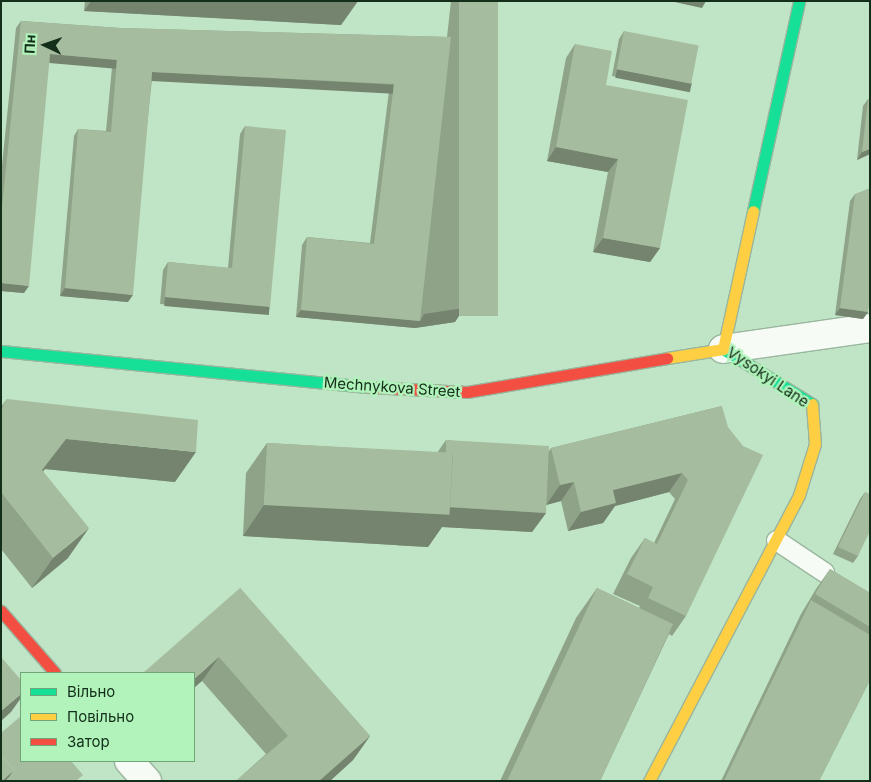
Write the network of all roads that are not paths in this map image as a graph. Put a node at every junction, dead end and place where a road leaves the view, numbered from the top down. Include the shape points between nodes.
1 (799, 1) edge
2 (870, 328) edge
3 (723, 349) junction
4 (1, 351) edge
5 (776, 540) junction
6 (824, 572) dead end
7 (1, 611) edge
8 (54, 672) edge
9 (130, 762) edge
10 (146, 781) edge
11 (649, 781) edge

1 - 3 main road, Vysokyi Lane
2 - 3 street, Mechnykova Street
3 - 4 main road, Mechnykova Street via 467,392 396,390
3 - 5 main road, Vysokyi Lane via 812,404 815,444 799,495
5 - 6 lane
5 - 11 main road, Vysokyi Lane
7 - 8 main road
9 - 10 street

